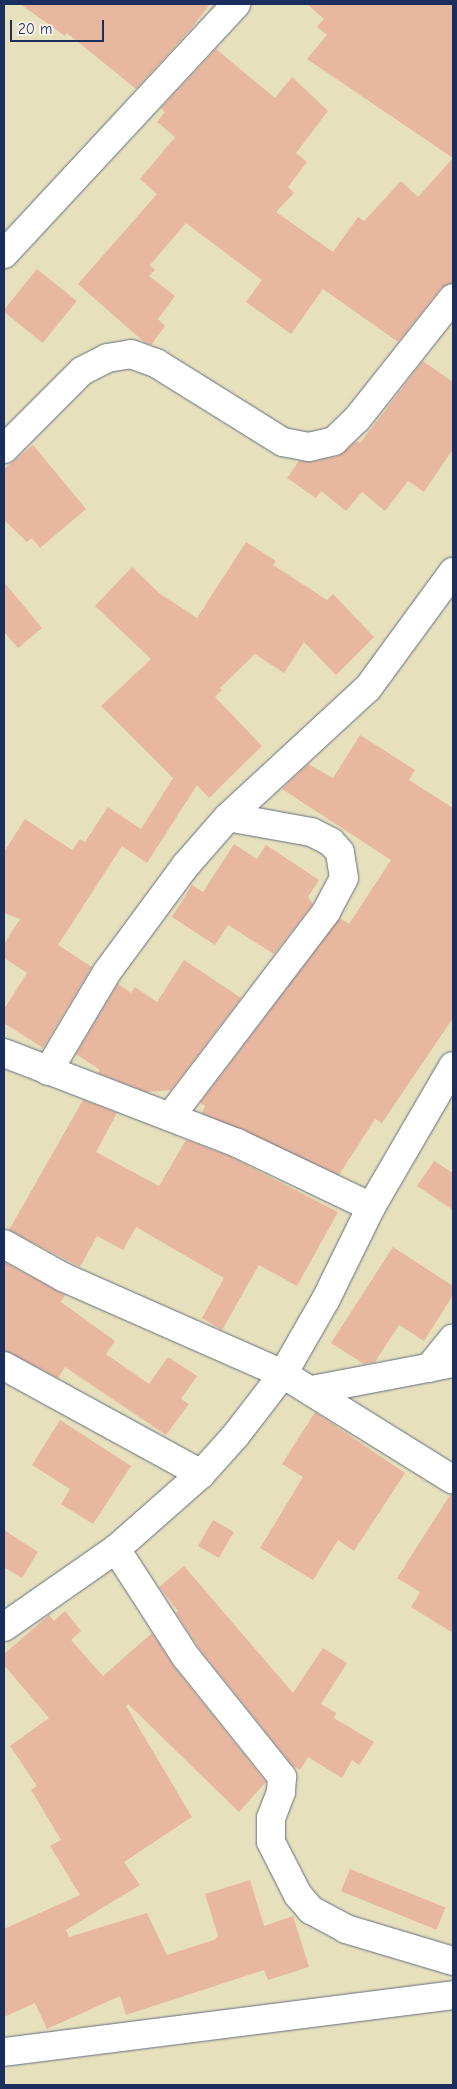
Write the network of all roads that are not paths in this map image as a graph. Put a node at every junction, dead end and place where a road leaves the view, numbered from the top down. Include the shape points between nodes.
1 (236, 4) edge
2 (4, 254) edge
3 (453, 298) edge
4 (4, 449) edge
5 (453, 572) edge
6 (228, 817) junction
7 (4, 1053) edge
8 (453, 1066) edge
9 (48, 1070) junction
10 (170, 1117) junction
11 (371, 1207) junction
12 (4, 1244) edge
13 (453, 1338) edge
14 (441, 1365) edge
15 (4, 1366) edge
16 (283, 1374) junction
17 (312, 1390) junction
18 (201, 1474) junction
19 (453, 1480) edge
20 (116, 1549) junction
21 (4, 1627) edge
22 (453, 1961) edge
23 (453, 1995) edge
24 (4, 2052) edge

1 - 2 street
3 - 4 street via 357,419 334,441 309,447 283,442 156,363 131,354 107,358 82,371
5 - 6 street via 368,688
6 - 9 street via 140,925 107,972
6 - 10 street via 311,832 331,842 340,852 344,878 326,912
7 - 9 street
8 - 11 street
9 - 10 street
10 - 11 street via 291,1167
11 - 16 street via 326,1299
12 - 16 street via 63,1277
13 - 14 street
14 - 17 street
15 - 18 street
16 - 17 street
16 - 18 street
17 - 19 street
18 - 20 street
20 - 21 street
20 - 22 street via 186,1657 282,1777 281,1792 271,1818 270,1842 298,1894 311,1910 346,1929
23 - 24 street

